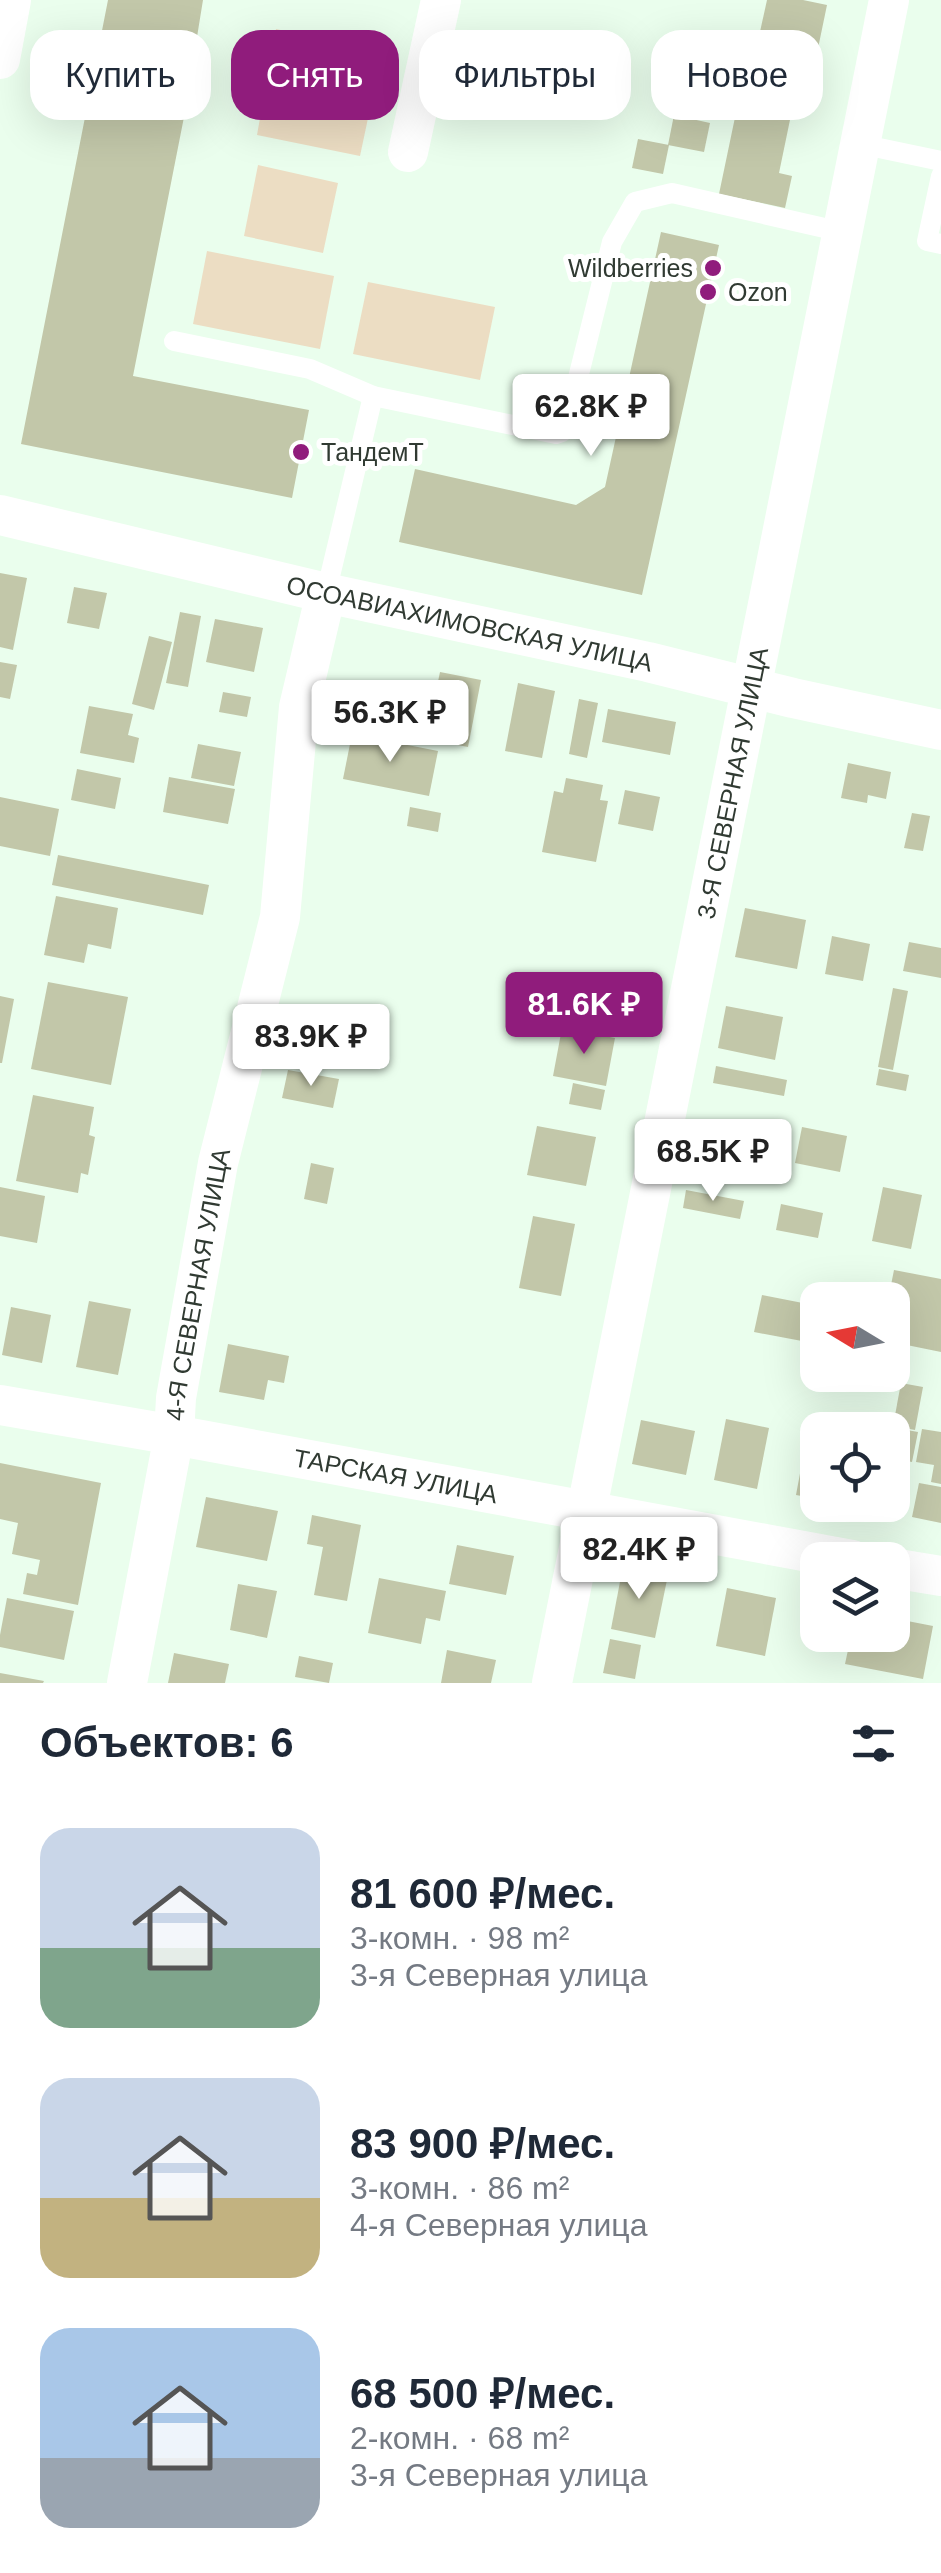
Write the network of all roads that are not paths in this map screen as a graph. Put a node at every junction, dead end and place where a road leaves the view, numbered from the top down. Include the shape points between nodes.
1 (11, 0) edge
2 (442, 0) edge
3 (889, 0) edge
4 (0, 60) edge
5 (860, 144) junction
6 (408, 152) dead end
7 (941, 161) edge
8 (941, 176) edge
9 (842, 232) junction
10 (941, 244) edge
11 (174, 341) dead end
12 (373, 396) junction
13 (0, 515) edge
14 (326, 593) junction
15 (752, 686) junction
16 (941, 730) edge
17 (0, 1405) edge
18 (174, 1435) junction
19 (586, 1511) junction
20 (800, 1550) edge
21 (910, 1571) edge
22 (941, 1576) edge
23 (127, 1683) edge
24 (552, 1683) edge

1 - 4 street
2 - 6 street
3 - 5 street, 3-Я СЕВЕРНАЯ УЛИЦА
5 - 7 lane
5 - 9 street, 3-Я СЕВЕРНАЯ УЛИЦА
8 - 10 lane via 927,241
9 - 12 lane via 672,193 636,202 612,242 562,432
9 - 15 street, 3-Я СЕВЕРНАЯ УЛИЦА
11 - 12 lane via 310,369
12 - 14 lane
13 - 14 street, ОСОАВИАХИМОВСКАЯ УЛИЦА
14 - 15 street, ОСОАВИАХИМОВСКАЯ УЛИЦА
14 - 18 street, 4-Я СЕВЕРНАЯ УЛИЦА via 299,707 280,917 218,1163
15 - 16 street, ОСОАВИАХИМОВСКАЯ УЛИЦА
15 - 19 street, 3-Я СЕВЕРНАЯ УЛИЦА
17 - 18 street, ТАРСКАЯ УЛИЦА
18 - 19 street, ТАРСКАЯ УЛИЦА
18 - 23 street, 4-Я СЕВЕРНАЯ УЛИЦА
19 - 20 street, ТАРСКАЯ УЛИЦА
19 - 24 street, 3-Я СЕВЕРНАЯ УЛИЦА
21 - 22 street

